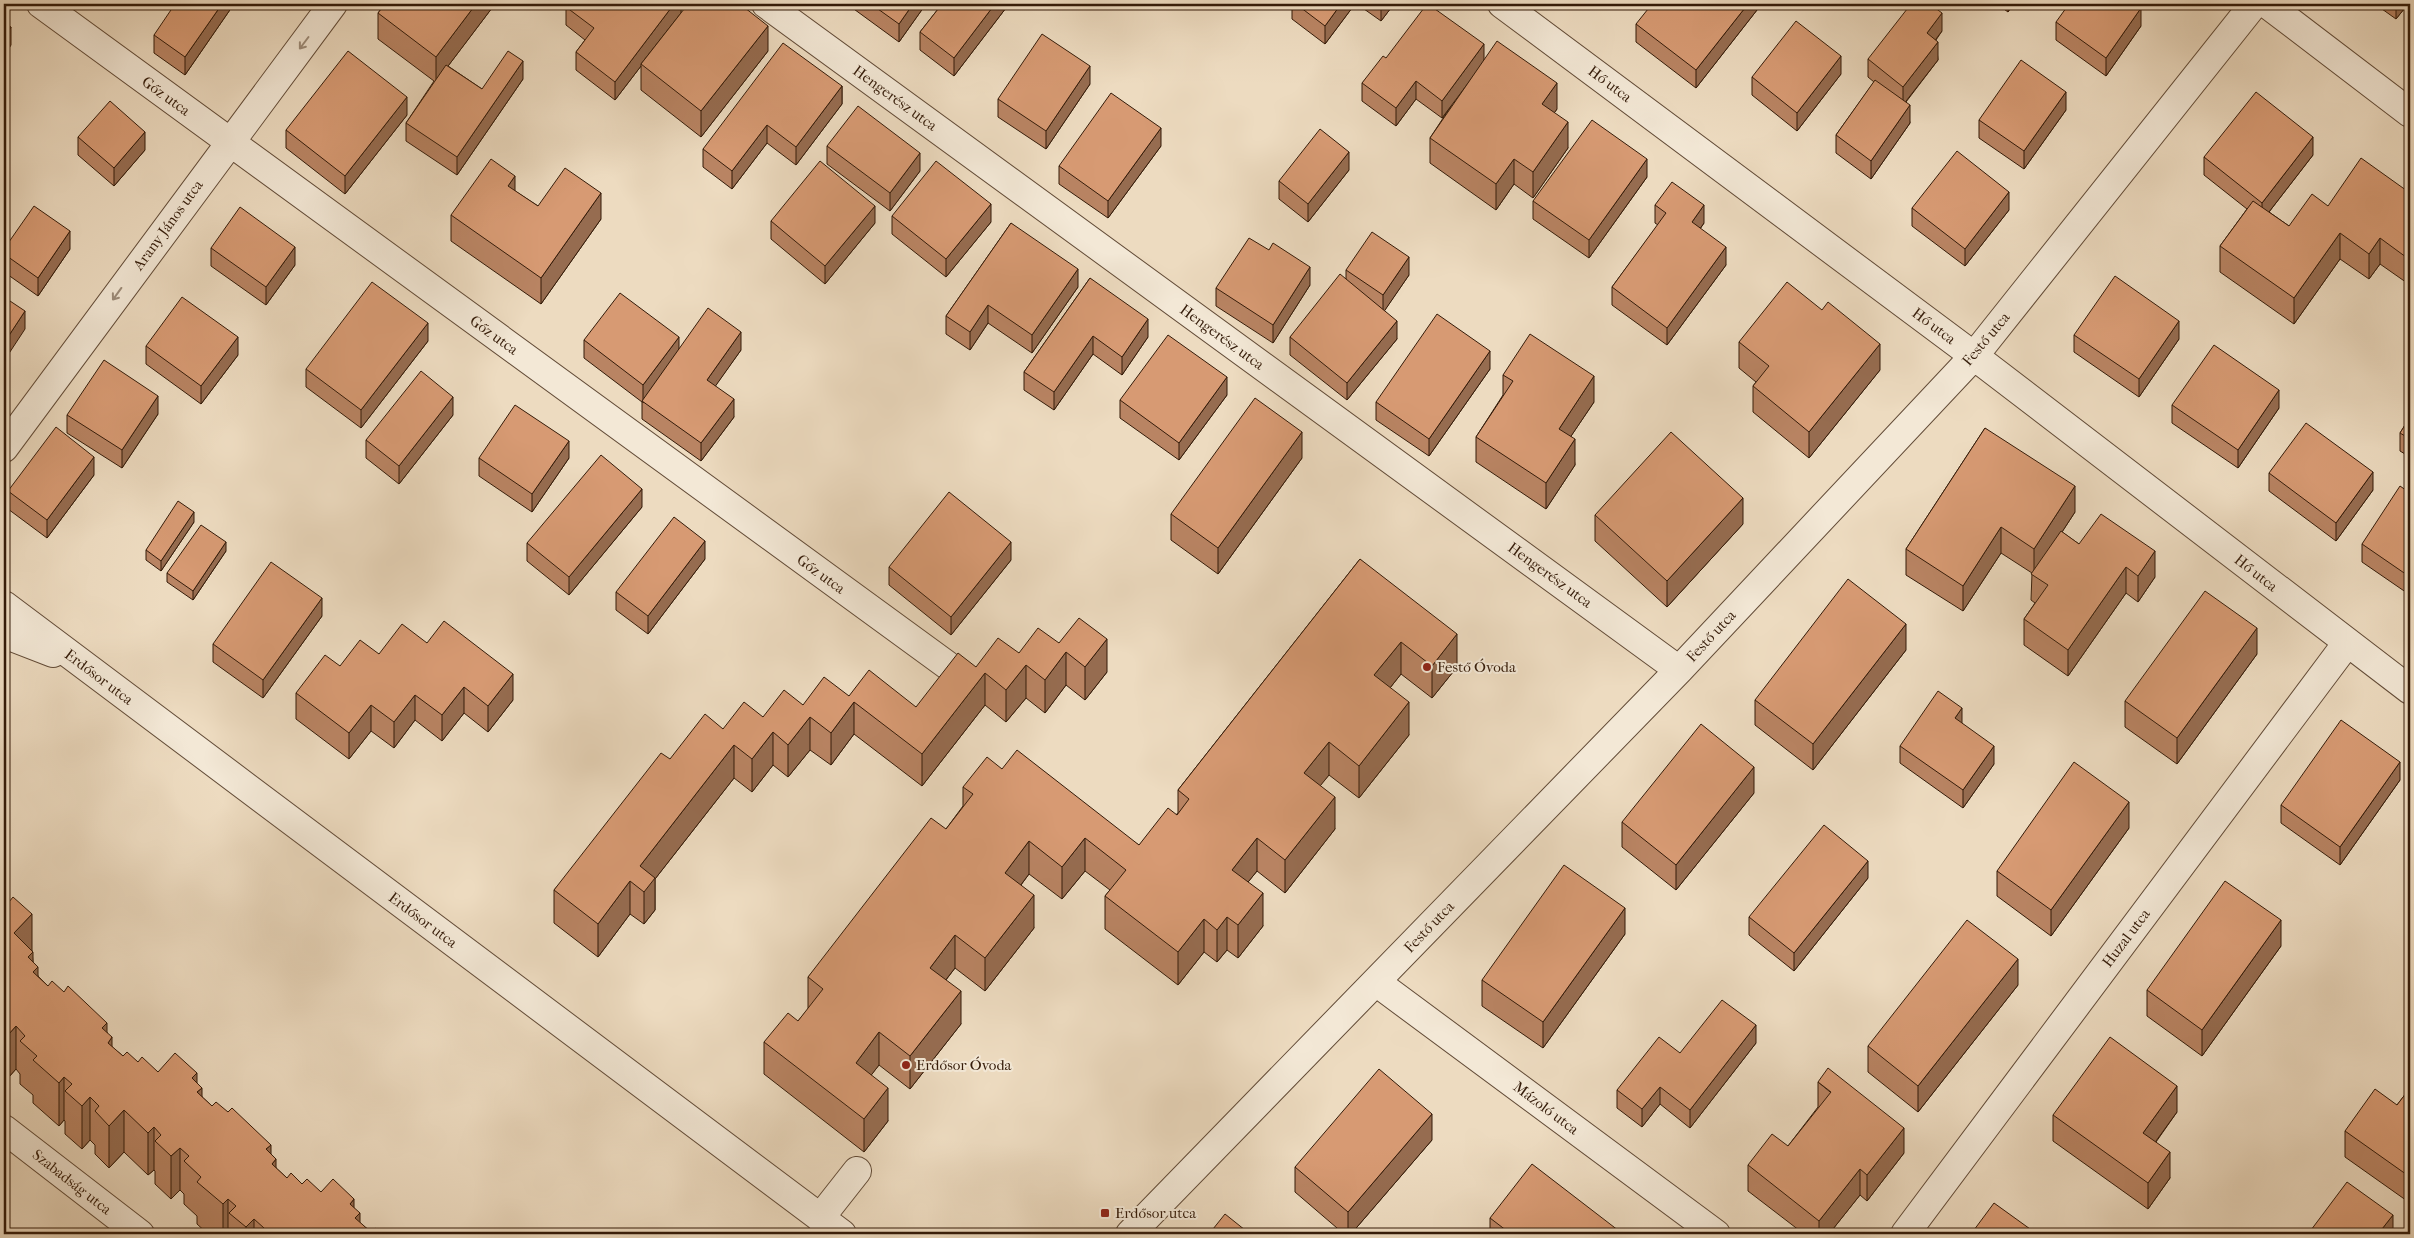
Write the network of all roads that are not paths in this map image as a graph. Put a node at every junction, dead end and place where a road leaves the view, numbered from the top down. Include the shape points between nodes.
1 (41, 4) edge
2 (333, 4) edge
3 (766, 4) edge
4 (1502, 4) edge
5 (2254, 4) edge
6 (2268, 4) edge
7 (2410, 112) edge
8 (229, 142) junction
9 (1974, 356) junction
10 (4, 448) edge
11 (4, 605) edge
12 (4, 634) edge
13 (2347, 643) junction
14 (80, 663) junction
15 (947, 666) edge
16 (1679, 670) junction
17 (2410, 690) edge
18 (1376, 982) junction
19 (4, 1129) edge
20 (857, 1170) dead end
21 (820, 1218) junction
22 (140, 1234) edge
23 (842, 1234) edge
24 (1130, 1234) edge
25 (1716, 1234) edge
26 (1905, 1234) edge

1 - 8 street, Gőz utca
2 -> 8 street, Arany János utca
3 - 16 street, Hengerész utca
4 - 9 street, Hő utca
5 - 9 street, Festő utca
6 - 7 street
8 -> 10 street, Arany János utca
8 - 15 street, Gőz utca
9 - 13 street, Hő utca
9 - 16 street, Festő utca
11 - 14 street, Erdősor utca
12 - 14 street
13 - 17 street, Hő utca
13 - 26 street, Huzal utca
14 - 21 street, Erdősor utca
16 - 18 street, Festő utca
18 - 24 street, Festő utca
18 - 25 street, Mázoló utca
19 - 22 street, Szabadság utca
20 - 21 street
21 - 23 street, Erdősor utca

